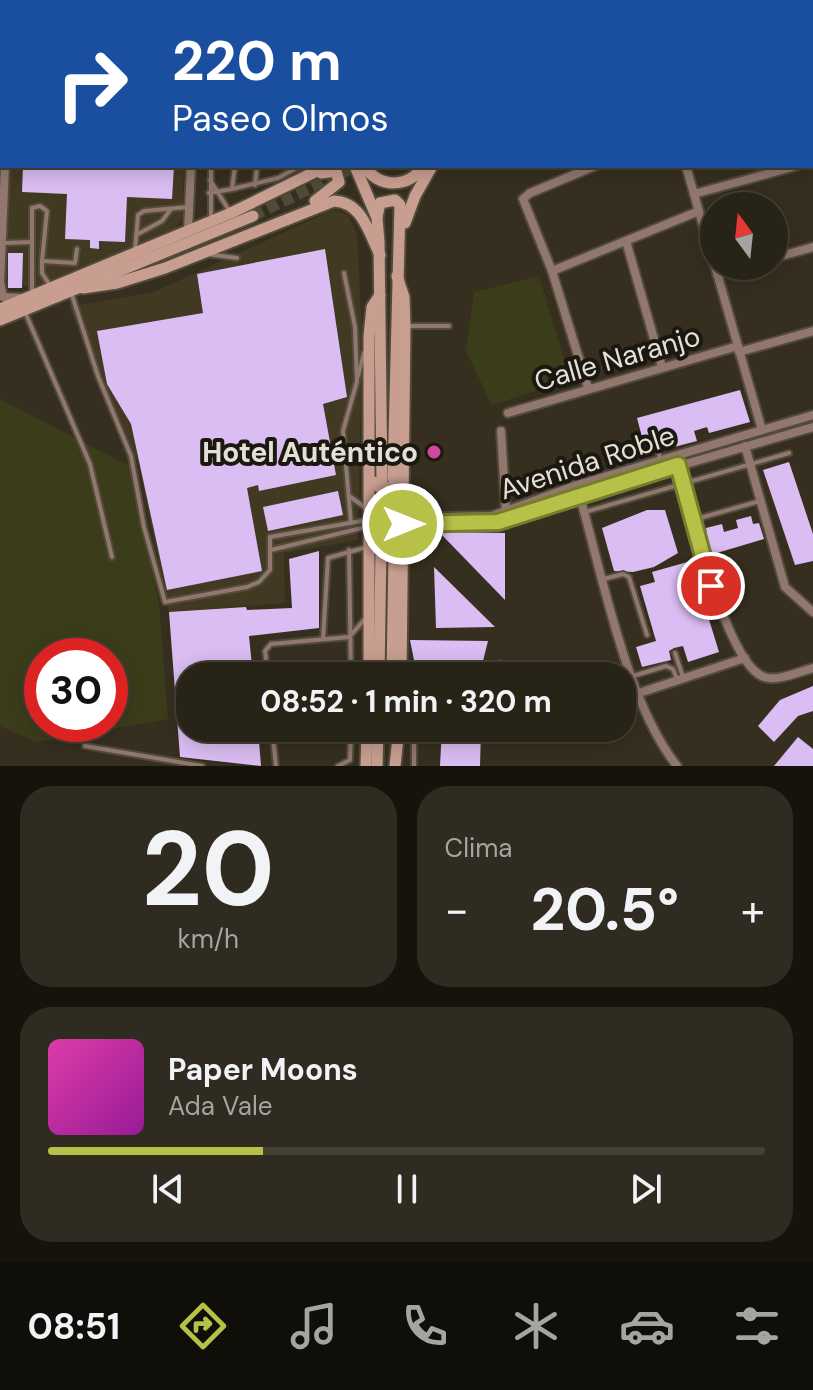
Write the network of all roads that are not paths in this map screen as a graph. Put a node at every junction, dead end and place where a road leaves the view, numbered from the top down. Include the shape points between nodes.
1 (5, 168) edge
2 (191, 168) edge
3 (211, 168) edge
4 (235, 168) edge
5 (257, 168) edge
6 (295, 168) edge
7 (324, 168) edge
8 (356, 168) edge
9 (366, 168) edge
10 (422, 168) edge
11 (431, 168) edge
12 (590, 168) edge
13 (687, 168) edge
14 (789, 168) edge
15 (309, 177) junction
16 (210, 180) junction
17 (255, 185) junction
18 (232, 189) junction
19 (219, 191) junction
20 (209, 193) junction
21 (694, 194) junction
22 (189, 207) junction
23 (171, 209) junction
24 (699, 211) junction
25 (231, 213) junction
26 (700, 215) edge
27 (253, 216) tunnel mouth
28 (377, 218) junction
29 (282, 221) junction
30 (211, 222) junction
31 (188, 231) junction
32 (136, 235) junction
33 (626, 241) junction
34 (32, 242) junction
35 (1, 243) edge
36 (400, 243) junction
37 (813, 247) edge
38 (77, 249) dead end
39 (135, 253) junction
40 (205, 253) junction
41 (788, 254) edge
42 (380, 255) junction
43 (237, 258) dead end
44 (42, 261) junction
45 (552, 271) junction
46 (344, 273) dead end
47 (397, 276) junction
48 (718, 280) edge
49 (0, 282) edge
50 (53, 287) junction
51 (83, 288) junction
52 (71, 292) junction
53 (380, 295) junction
54 (1, 301) edge
55 (28, 302) junction
56 (0, 320) edge
57 (405, 326) junction
58 (449, 326) dead end
59 (813, 331) edge
60 (369, 336) junction
61 (738, 349) junction
62 (662, 367) junction
63 (357, 381) junction
64 (588, 388) junction
65 (508, 413) dead end
66 (813, 415) edge
67 (813, 427) edge
68 (762, 430) junction
69 (501, 431) dead end
70 (654, 436) dead end
71 (745, 446) junction
72 (789, 453) dead end
73 (661, 460) junction
74 (749, 463) junction
75 (678, 465) junction
76 (369, 475) junction
77 (393, 479) junction
78 (682, 482) junction
79 (578, 490) junction
80 (349, 496) junction
81 (760, 501) junction
82 (585, 512) junction
83 (506, 513) junction
84 (369, 518) junction
85 (693, 520) junction
86 (403, 521) junction
87 (351, 523) junction
88 (375, 549) junction
89 (271, 550) junction
90 (349, 550) junction
91 (112, 557) dead end
92 (399, 558) junction
93 (369, 562) junction
94 (604, 579) junction
95 (813, 612) edge
96 (368, 614) junction
97 (647, 635) dead end
98 (349, 637) junction
99 (323, 640) junction
100 (675, 653) dead end
101 (745, 658) junction
102 (266, 662) edge
103 (350, 662) edge
104 (369, 662) edge
105 (379, 662) edge
106 (393, 662) edge
107 (401, 662) edge
108 (629, 662) edge
109 (813, 668) edge
110 (636, 675) edge
111 (681, 680) junction
112 (636, 684) edge
113 (639, 693) junction
114 (273, 742) edge
115 (351, 742) edge
116 (367, 742) edge
117 (378, 742) edge
118 (392, 742) edge
119 (397, 742) edge
120 (414, 742) edge
121 (85, 746) dead end
122 (202, 766) edge
123 (276, 766) edge
124 (338, 766) edge
125 (366, 766) edge
126 (377, 766) edge
127 (393, 766) edge
128 (414, 766) edge
129 (677, 766) edge

1 - 35 street
2 - 22 street
3 - 16 lane
4 - 18 lane
5 - 17 lane
6 - 17 lane
7 - 15 main road
8 - 28 main road
9 - 10 main road via 374,177 395,183
11 - 36 main road via 415,196
12 - 45 street via 524,196
13 - 21 street
14 - 21 street
15 - 25 main road
15 - 29 main road via 334,170 339,182
16 - 19 lane
16 - 20 lane
17 - 18 lane
18 - 19 lane
19 - 20 lane
19 - 25 lane
20 - 30 lane
21 - 24 street
22 - 23 lane
22 - 31 street
23 - 32 lane via 162,221
23 - 32 lane via 138,215
24 - 26 street
24 - 33 street
25 - 30 main road
27 - 51 main road
28 - 36 main road via 380,203 398,202
28 - 42 main road
29 - 40 main road
29 - 42 main road via 325,203 352,205
30 - 31 main road
31 - 39 main road
32 - 39 lane
33 - 45 street
33 - 62 street
34 - 35 lane
34 - 44 lane via 32,208 44,206
34 - 55 lane
35 - 49 street
36 - 47 main road
37 - 41 street
38 - 44 lane via 75,263
39 - 50 main road
40 - 43 lane
40 - 51 main road via 117,283
42 - 53 main road
44 - 50 lane via 44,281
45 - 64 street
46 - 63 lane via 355,327
47 - 57 main road
47 - 77 main road
48 - 61 street
49 - 54 street
50 - 55 main road
51 - 52 main road
52 - 55 main road
52 - 89 lane via 131,456 163,600 259,582 270,570
53 - 60 main road via 372,307
53 - 77 main road
54 - 55 main road
55 - 56 main road
55 - 91 lane via 90,464
57 - 58 lane
57 - 77 main road
59 - 61 street, Calle Naranjo
60 - 63 lane
60 - 76 main road
61 - 62 street, Calle Naranjo
61 - 68 street
62 - 64 street, Calle Naranjo
63 - 80 lane via 343,431
64 - 65 street, Calle Naranjo
66 - 68 street, Avenida Roble
67 - 71 street, Avenida Roble
68 - 73 street, Avenida Roble
69 - 83 street
70 - 73 lane
71 - 74 street
71 - 75 street, Avenida Roble
72 - 74 lane
73 - 79 street, Avenida Roble
74 - 78 lane
74 - 81 street
75 - 78 street
75 - 79 street, Avenida Roble
76 - 77 main road via 385,489 396,485
76 - 84 main road
77 - 86 main road
78 - 82 lane
78 - 85 street
79 - 82 street
79 - 83 street, Avenida Roble
79 - 86 street, Avenida Roble via 493,523
80 - 84 lane
80 - 87 lane
81 - 85 lane
81 - 95 street via 785,587
82 - 94 street
83 - 86 street, Avenida Roble
84 - 86 street, Avenida Roble
84 - 87 lane
84 - 88 main road
84 - 89 lane via 353,533
85 - 101 street via 711,586
86 - 92 main road
87 - 89 lane via 271,537
88 - 90 lane
88 - 93 main road
88 - 105 main road
90 - 98 lane
90 - 99 lane via 328,558
92 - 93 main road via 389,547 375,551
92 - 106 main road
92 - 107 main road
93 - 96 main road
94 - 97 lane via 629,577
94 - 108 street
96 - 98 lane
96 - 104 main road
98 - 99 lane
98 - 103 lane
99 - 102 lane via 271,644 265,651
100 - 111 lane
101 - 109 street via 758,675 770,679
101 - 111 street
110 - 111 lane via 670,666
111 - 113 street
112 - 113 street
113 - 129 street
114 - 123 lane
115 - 124 lane via 350,762
116 - 125 main road
117 - 126 main road
118 - 127 main road
119 - 127 main road
120 - 128 lane
121 - 122 lane

